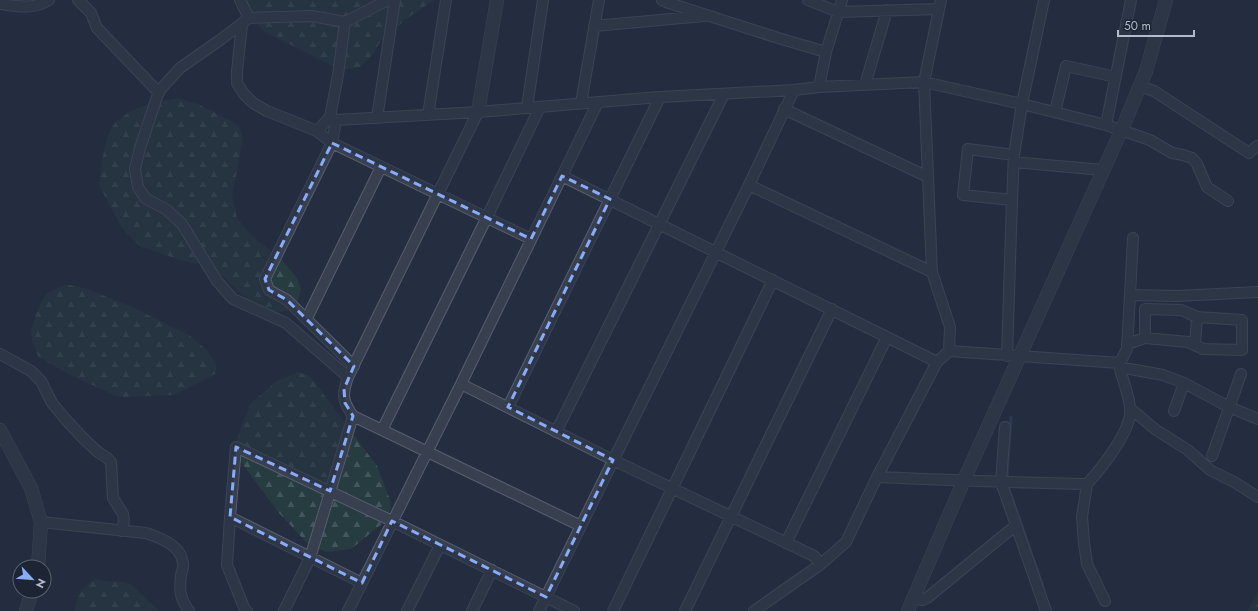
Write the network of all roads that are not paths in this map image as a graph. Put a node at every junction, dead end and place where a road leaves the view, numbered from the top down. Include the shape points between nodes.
1 (49, 0) edge
2 (79, 0) edge
3 (240, 0) edge
4 (388, 0) edge
5 (395, 0) edge
6 (446, 0) edge
7 (497, 0) edge
8 (544, 0) edge
9 (599, 0) edge
10 (662, 0) edge
11 (808, 0) edge
12 (842, 0) edge
13 (1044, 0) edge
14 (1131, 0) edge
15 (1166, 0) edge
16 (0, 4) edge
17 (940, 4) edge
18 (887, 10) junction
19 (838, 12) junction
20 (708, 16) junction
21 (246, 21) junction
22 (344, 22) junction
23 (594, 26) junction
24 (826, 52) junction
25 (1116, 77) junction
26 (924, 82) junction
27 (865, 85) junction
28 (1140, 86) junction
29 (819, 87) junction
30 (794, 90) junction
31 (159, 93) junction
32 (724, 94) junction
33 (660, 97) junction
34 (598, 102) junction
35 (581, 103) junction
36 (1022, 104) junction
37 (527, 107) junction
38 (540, 107) junction
39 (784, 109) junction
40 (478, 112) junction
41 (1055, 112) junction
42 (428, 115) junction
43 (377, 118) junction
44 (333, 119) junction
45 (1106, 125) junction
46 (1121, 130) junction
47 (317, 131) junction
48 (332, 143) junction
49 (1257, 146) edge
50 (1014, 158) junction
51 (381, 167) junction
52 (1103, 170) junction
53 (562, 176) junction
54 (928, 177) junction
55 (749, 185) junction
56 (439, 194) junction
57 (610, 199) junction
58 (1012, 200) junction
59 (1228, 201) dead end
60 (488, 217) junction
61 (659, 223) junction
62 (1133, 238) dead end
63 (531, 239) junction
64 (717, 252) junction
65 (932, 272) junction
66 (773, 280) junction
67 (1258, 292) edge
68 (1130, 295) junction
69 (832, 310) junction
70 (1197, 317) junction
71 (307, 318) junction
72 (888, 337) junction
73 (1145, 338) junction
74 (1127, 344) junction
75 (1195, 345) junction
76 (949, 351) junction
77 (0, 354) edge
78 (1013, 356) junction
79 (937, 362) junction
80 (354, 366) junction
81 (1120, 366) junction
82 (1241, 374) dead end
83 (348, 377) junction
84 (1184, 383) junction
85 (461, 384) junction
86 (508, 407) junction
87 (1229, 407) junction
88 (1130, 409) junction
89 (1174, 411) dead end
90 (353, 416) junction
91 (1258, 419) edge
92 (1005, 427) dead end
93 (0, 430) edge
94 (382, 430) junction
95 (556, 432) junction
96 (427, 452) junction
97 (1212, 456) dead end
98 (613, 460) junction
99 (877, 478) junction
100 (964, 480) junction
101 (1006, 482) junction
102 (1086, 484) junction
103 (673, 489) junction
104 (330, 491) junction
105 (1258, 497) edge
106 (230, 517) junction
107 (732, 517) junction
108 (392, 521) junction
109 (40, 522) junction
110 (581, 526) junction
111 (1015, 526) junction
112 (122, 531) junction
113 (786, 543) junction
114 (440, 544) junction
115 (310, 558) junction
116 (38, 559) edge
117 (822, 564) junction
118 (492, 570) junction
119 (362, 584) junction
120 (546, 597) junction
121 (913, 598) junction
122 (30, 599) edge
123 (1105, 601) dead end
124 (26, 611) edge
125 (189, 611) edge
126 (244, 611) edge
127 (284, 611) edge
128 (348, 611) edge
129 (407, 611) edge
130 (472, 611) edge
131 (539, 611) edge
132 (574, 611) edge
133 (613, 611) edge
134 (685, 611) edge
135 (754, 611) edge
136 (908, 611) edge
137 (1046, 611) edge

1 - 16 street via 41,5 24,7
2 - 31 street via 91,13 97,28
3 - 21 street
4 - 22 street
5 - 43 street
6 - 42 street
7 - 40 street
8 - 37 street
9 - 23 street
10 - 20 street
11 - 19 street
12 - 19 street
13 - 36 street
14 - 25 street
15 - 28 street
17 - 18 street
17 - 26 street
18 - 19 street
18 - 27 street
19 - 24 street
20 - 23 street
20 - 24 street
21 - 22 street via 312,16
21 - 31 street via 180,68
21 - 47 street via 237,71 237,83 244,94 266,111
22 - 44 street
23 - 35 street
24 - 29 street
25 - 41 street via 1066,66
25 - 45 street
26 - 27 street
26 - 36 street
26 - 54 street
27 - 29 street
28 - 46 street
28 - 49 street via 1154,91 1248,153
29 - 30 street
30 - 32 street
30 - 39 street
31 - 83 street via 135,169 138,188 145,198 167,210 182,224 217,281 232,299 286,323
32 - 33 street
32 - 61 street
33 - 34 street
33 - 57 street
34 - 35 street
34 - 53 street
35 - 38 street
36 - 41 street
36 - 50 street
37 - 38 street
37 - 40 street
38 - 60 street
39 - 54 street
39 - 55 street
40 - 42 street
40 - 56 street
41 - 45 street
42 - 43 street
43 - 44 street
44 - 47 street
44 - 48 street
45 - 46 street
46 - 52 street
46 - 59 street via 1150,140 1172,153 1192,158 1207,186
47 - 48 street
48 - 51 street
48 - 71 street via 265,279 269,290 287,300
50 - 52 street
50 - 58 street
50 - 58 street via 968,149 963,195
51 - 56 street
51 - 71 street
52 - 78 street
53 - 57 street
53 - 63 street
54 - 65 street
55 - 64 street
55 - 65 street
56 - 60 street
56 - 80 street
57 - 61 street
57 - 86 street
58 - 78 street
60 - 63 street
60 - 94 street
61 - 64 street
61 - 95 street
62 - 68 street
63 - 85 street
64 - 66 street
64 - 98 street
65 - 76 street via 950,327
66 - 69 street
66 - 103 street
67 - 68 street via 1177,296
68 - 74 street
69 - 72 street
69 - 107 street
70 - 73 street via 1181,310 1145,309
70 - 75 street
70 - 75 street via 1242,320 1242,350 1204,349
71 - 80 street
72 - 79 street
72 - 113 street
73 - 74 street
73 - 75 street via 1188,342
74 - 81 street
76 - 78 street
76 - 79 street
77 - 112 street via 31,371 41,381 52,403 67,421 111,462 113,498 124,520
78 - 81 street
78 - 100 street
79 - 99 street
80 - 83 street
81 - 84 street via 1163,375
81 - 88 street
82 - 87 street
83 - 90 street via 344,389 345,403
84 - 87 street
84 - 89 street
85 - 86 street
85 - 96 street
86 - 95 street
87 - 91 street
87 - 97 street
88 - 102 street via 1127,426 1109,457
88 - 105 street via 1156,430 1188,450 1210,470
90 - 94 street
90 - 104 street
92 - 101 street
93 - 109 street via 31,488
94 - 96 street
95 - 98 street
96 - 108 street
96 - 110 street
98 - 103 street
98 - 110 street
99 - 100 street
99 - 117 street via 846,542
100 - 101 street
100 - 121 street
101 - 102 street
101 - 111 street
102 - 123 street via 1082,517 1087,564
103 - 107 street
103 - 133 street
104 - 106 street via 236,447
104 - 108 street
104 - 115 street
106 - 115 street
106 - 126 street via 227,565
107 - 113 street
107 - 134 street
108 - 114 street
108 - 119 street
109 - 112 street
109 - 116 street
110 - 120 street
111 - 121 street via 927,598
111 - 137 street
112 - 125 street via 146,533 160,538 179,553 183,563 180,588 182,602
113 - 117 street via 814,556
114 - 118 street
114 - 129 street
115 - 119 street
115 - 127 street
117 - 135 street
118 - 120 street
118 - 130 street
119 - 128 street
120 - 131 street
120 - 132 street
121 - 136 street
122 - 124 street

